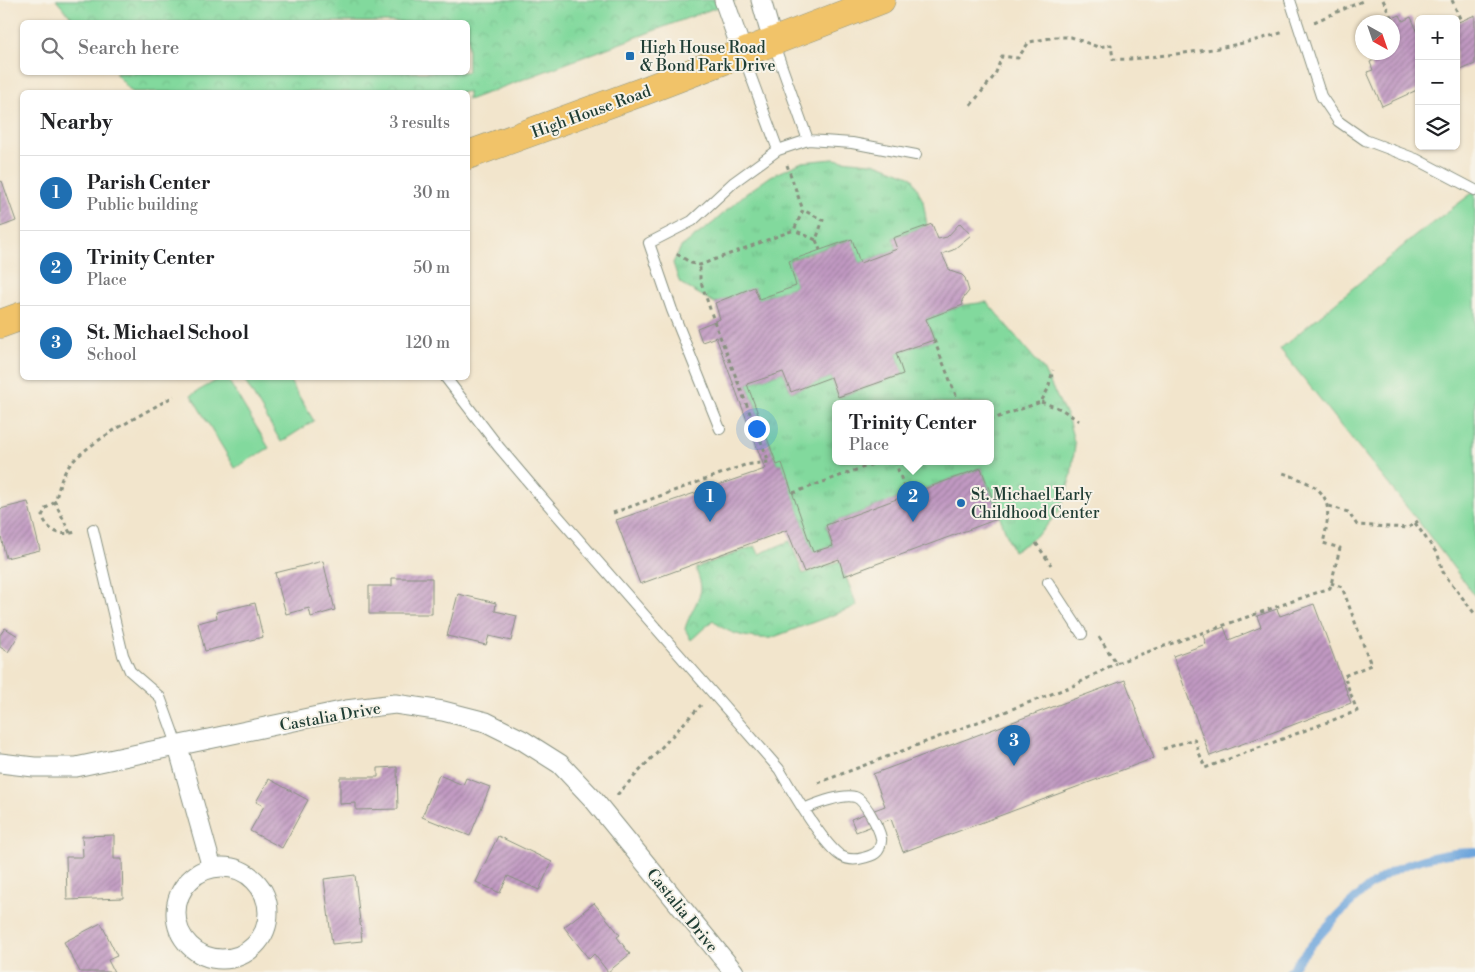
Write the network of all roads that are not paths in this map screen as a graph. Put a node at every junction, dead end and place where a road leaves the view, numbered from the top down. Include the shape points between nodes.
1 (724, 0) edge
2 (761, 0) edge
3 (881, 0) edge
4 (1290, 0) edge
5 (773, 42) junction
6 (743, 54) junction
7 (808, 140) junction
8 (778, 150) junction
9 (470, 154) edge
10 (916, 155) dead end
11 (1475, 190) edge
12 (20, 317) edge
13 (0, 324) edge
14 (448, 380) edge
15 (720, 429) dead end
16 (93, 529) road end
17 (1048, 582) dead end
18 (1082, 634) dead end
19 (178, 747) junction
20 (0, 763) edge
21 (803, 808) junction
22 (212, 868) junction
23 (734, 972) edge

1 - 6 street
2 - 5 street
3 - 5 main road, High House Road
4 - 11 lane via 1321,96 1338,121 1365,140 1416,159
5 - 6 main road, High House Road
5 - 7 lane
6 - 8 lane
6 - 9 main road, High House Road
7 - 8 lane
7 - 10 lane via 852,143
8 - 15 lane via 734,182 692,221 649,243
12 - 13 main road
14 - 21 lane via 498,446 779,769
16 - 19 lane via 123,654 130,670 160,697
17 - 18 lane
19 - 20 street, Castalia Drive via 76,767
19 - 22 street
19 - 23 street, Castalia Drive via 346,710 395,704 486,722 560,764 592,798
21 - 21 lane via 825,840 841,856 856,860 875,854 880,848 882,839 864,802 857,797 849,796
22 - 22 street via 198,874 179,896 178,926 184,940 195,951 223,960 238,957 251,950 262,938 269,908 255,880 228,867

